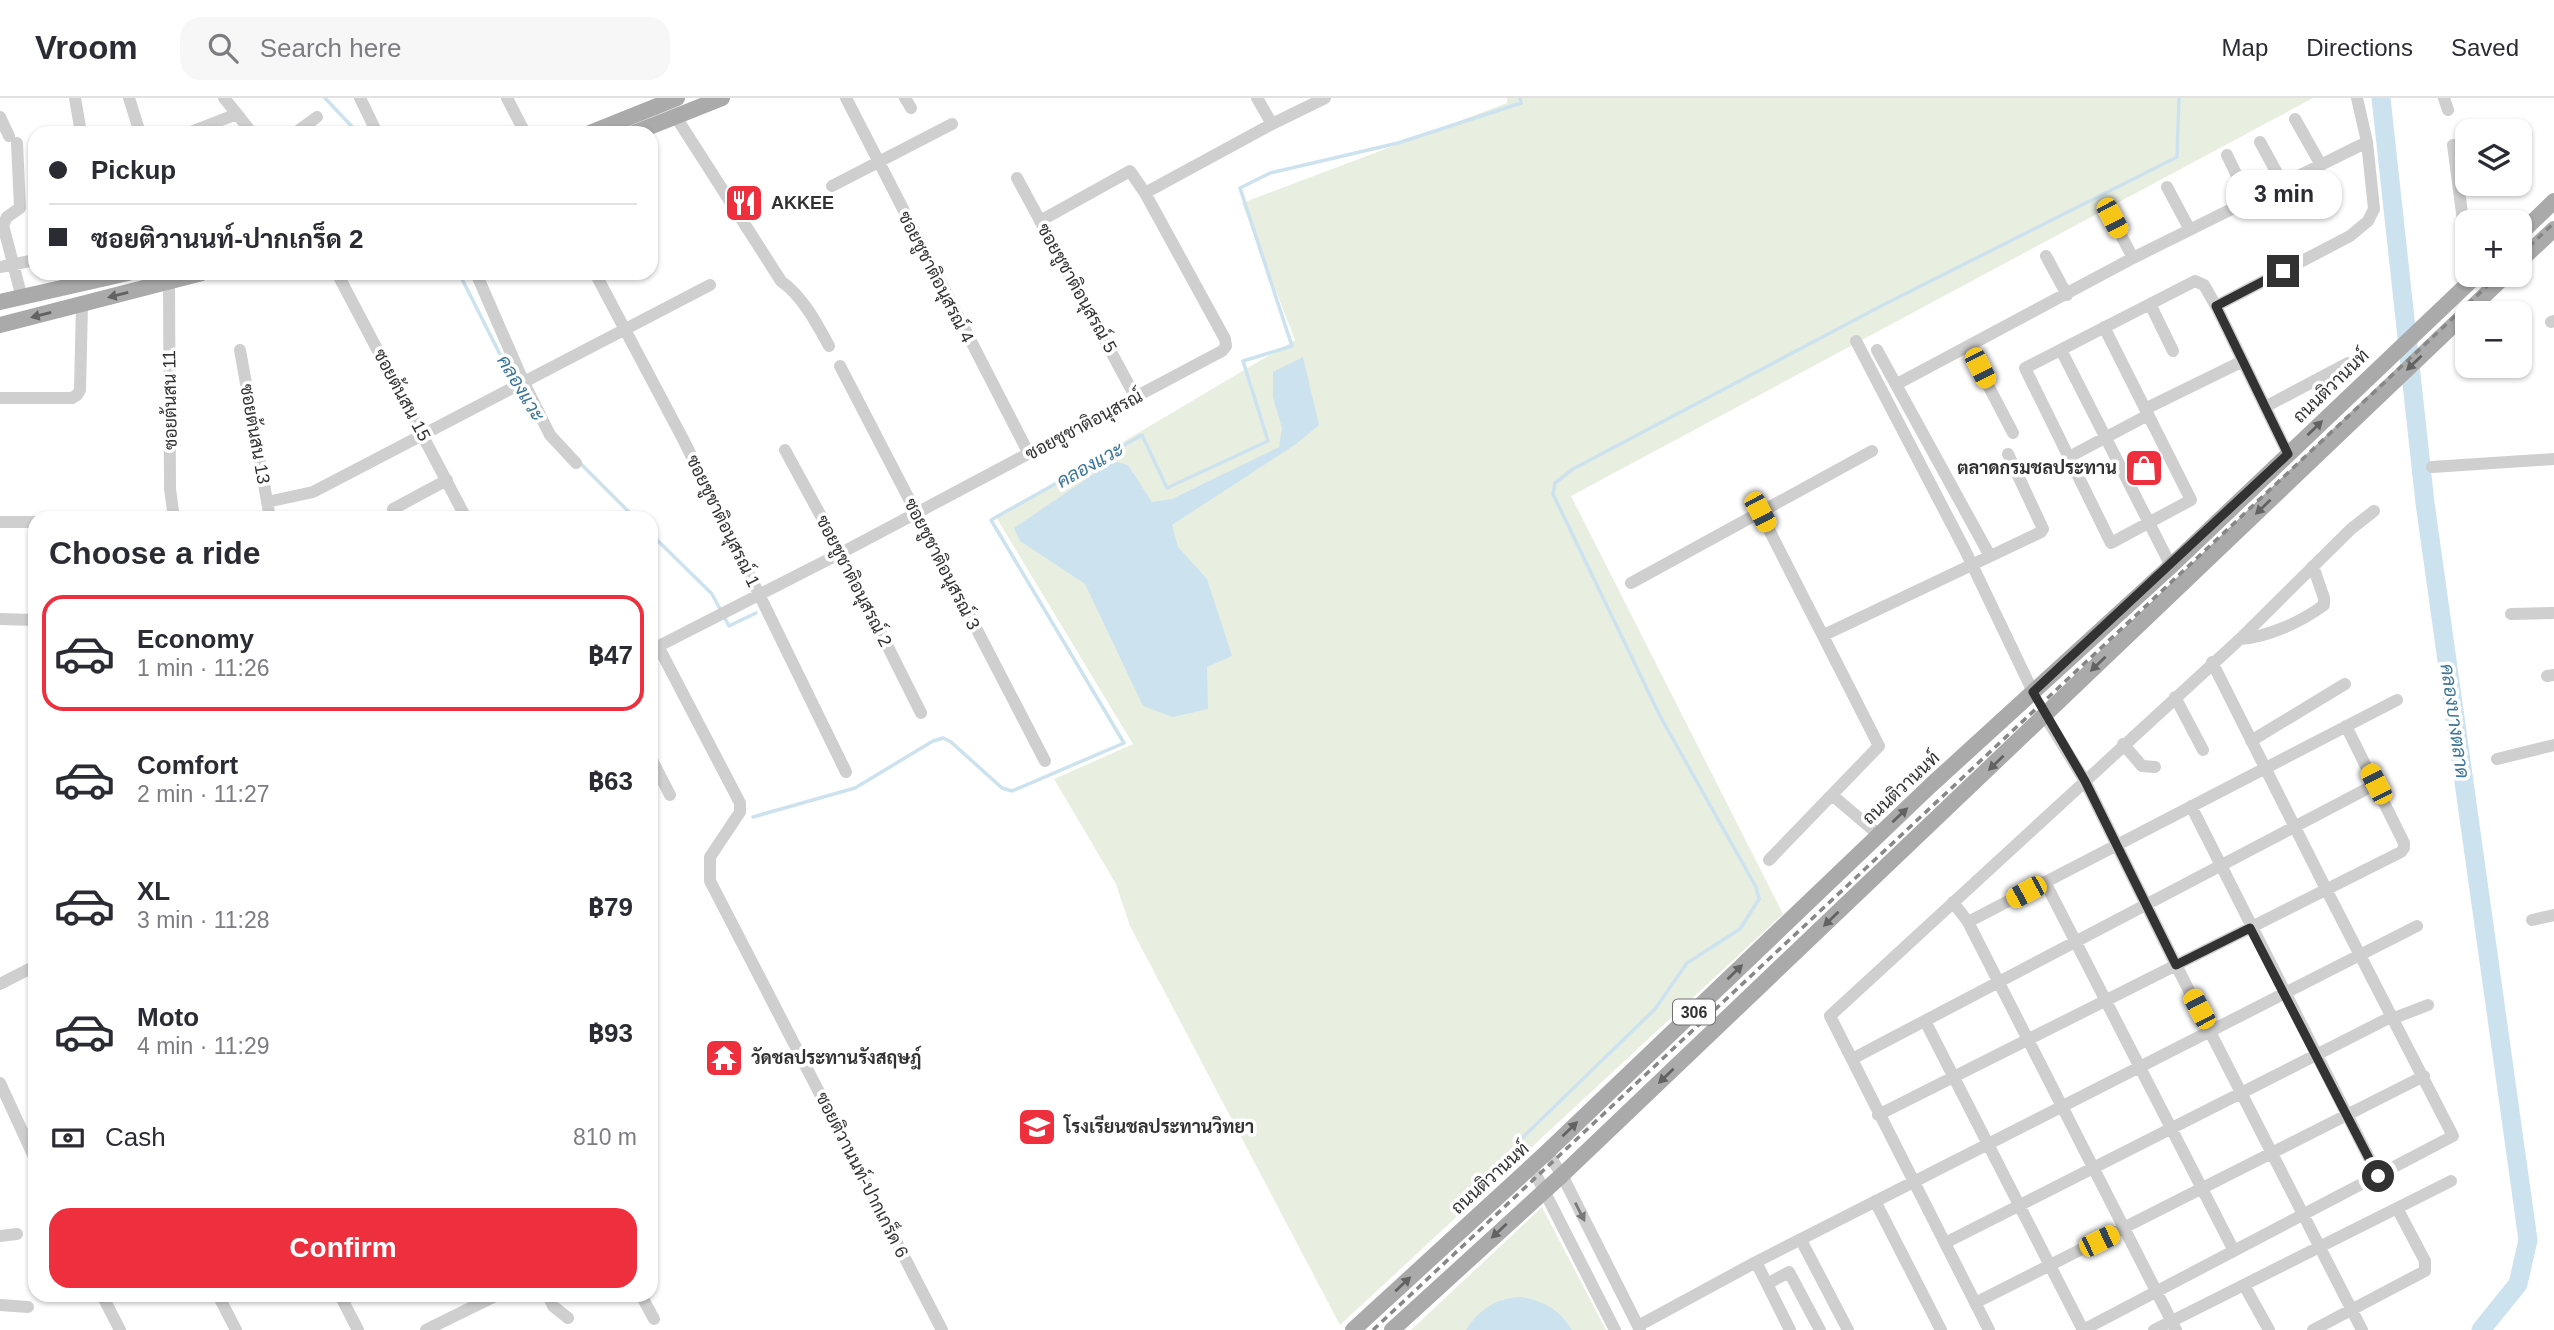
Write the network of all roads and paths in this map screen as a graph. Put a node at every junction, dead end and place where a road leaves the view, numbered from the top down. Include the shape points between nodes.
1 (75, 98) edge
2 (129, 98) edge
3 (224, 98) edge
4 (360, 98) edge
5 (507, 98) edge
6 (677, 98) edge
7 (722, 98) edge
8 (846, 98) edge
9 (1256, 98) edge
10 (1325, 98) edge
11 (2357, 98) edge
12 (237, 114) junction
13 (0, 117) edge
14 (317, 117) dead end
15 (676, 117) junction
16 (2295, 119) dead end
17 (952, 124) dead end
18 (1272, 124) junction
19 (80, 126) edge
20 (138, 126) edge
21 (206, 126) edge
22 (246, 126) edge
23 (305, 126) edge
24 (374, 126) edge
25 (521, 126) edge
26 (607, 126) edge
27 (652, 126) edge
28 (2260, 142) dead end
29 (2367, 142) junction
30 (2453, 145) dead end
31 (2227, 155) dead end
32 (876, 162) junction
33 (2321, 165) junction
34 (1017, 178) dead end
35 (2283, 184) junction
36 (832, 186) dead end
37 (2168, 187) dead end
38 (1145, 193) junction
39 (2249, 201) junction
40 (2554, 201) edge
41 (2462, 210) edge
42 (2112, 218) dead end
43 (1040, 221) junction
44 (2532, 222) edge
45 (1, 224) edge
46 (2554, 229) edge
47 (2190, 230) junction
48 (2532, 250) edge
49 (2046, 256) dead end
50 (2133, 258) junction
51 (28, 261) edge
52 (6, 265) edge
53 (80, 280) edge
54 (176, 280) edge
55 (341, 280) edge
56 (479, 280) edge
57 (599, 280) edge
58 (169, 282) junction
59 (709, 285) dead end
60 (2464, 287) edge
61 (2493, 287) edge
62 (2067, 295) junction
63 (22, 298) junction
64 (0, 302) edge
65 (82, 304) junction
66 (2150, 304) junction
67 (2216, 306) junction
68 (0, 325) edge
69 (2104, 327) junction
70 (624, 330) junction
71 (1856, 341) dead end
72 (829, 346) dead end
73 (1968, 346) junction
74 (240, 350) dead end
75 (1877, 350) dead end
76 (2061, 350) junction
77 (2173, 351) dead end
78 (2243, 361) junction
79 (2348, 363) dead end
80 (840, 366) dead end
81 (522, 384) junction
82 (1897, 384) junction
83 (0, 398) edge
84 (1136, 398) junction
85 (2265, 407) junction
86 (2147, 412) junction
87 (2013, 433) dead end
88 (423, 434) junction
89 (2105, 437) junction
90 (785, 450) dead end
91 (1872, 451) dead end
92 (1029, 454) junction
93 (2008, 454) dead end
94 (2288, 454) junction
95 (2069, 457) junction
96 (2554, 459) edge
97 (576, 463) dead end
98 (2432, 467) dead end
99 (447, 480) junction
100 (267, 502) junction
101 (393, 509) dead end
102 (173, 511) edge
103 (269, 511) edge
104 (462, 511) edge
105 (2374, 511) dead end
106 (1760, 512) junction
107 (916, 513) junction
108 (0, 522) edge
109 (28, 522) edge
110 (2148, 522) junction
111 (841, 553) junction
112 (1990, 556) junction
113 (1971, 564) junction
114 (2171, 566) junction
115 (2313, 566) junction
116 (1631, 583) dead end
117 (760, 594) junction
118 (2554, 613) edge
119 (2511, 614) dead end
120 (0, 619) edge
121 (28, 620) edge
122 (1824, 635) junction
123 (2239, 639) junction
124 (658, 646) edge
125 (658, 654) edge
126 (2213, 663) junction
127 (2345, 684) dead end
128 (2033, 692) junction
129 (2175, 697) junction
130 (2397, 700) dead end
131 (921, 713) dead end
132 (2045, 716) junction
133 (2346, 726) junction
134 (2251, 741) junction
135 (2123, 744) junction
136 (2554, 745) edge
137 (2203, 750) dead end
138 (2497, 759) dead end
139 (1045, 761) dead end
140 (2155, 766) dead end
141 (2265, 768) junction
142 (658, 772) edge
143 (846, 772) dead end
144 (2085, 781) junction
145 (2376, 784) junction
146 (670, 795) dead end
147 (1832, 796) junction
148 (2191, 806) junction
149 (2295, 827) junction
150 (1879, 835) junction
151 (2117, 844) junction
152 (1769, 860) dead end
153 (2221, 866) junction
154 (2045, 882) junction
155 (2326, 890) junction
156 (1953, 902) junction
157 (2147, 904) junction
158 (2554, 915) edge
159 (2532, 920) dead end
160 (1968, 922) junction
161 (2417, 926) dead end
162 (2250, 928) junction
163 (2076, 942) junction
164 (2361, 955) junction
165 (2176, 965) junction
166 (28, 970) edge
167 (1999, 982) junction
168 (0, 984) edge
169 (2285, 993) junction
170 (2105, 1001) junction
171 (2428, 1004) dead end
172 (2394, 1017) junction
173 (1925, 1021) junction
174 (2210, 1031) junction
175 (2026, 1040) junction
176 (2316, 1055) junction
177 (1852, 1059) junction
178 (2138, 1068) junction
179 (2424, 1076) junction
180 (1952, 1078) junction
181 (0, 1083) edge
182 (2242, 1092) junction
183 (2062, 1107) junction
184 (1878, 1115) junction
185 (2346, 1116) junction
186 (2171, 1129) junction
187 (28, 1144) edge
188 (1987, 1145) junction
189 (1547, 1152) junction
190 (2271, 1153) junction
191 (1531, 1165) junction
192 (2094, 1168) junction
193 (1562, 1175) junction
194 (2378, 1176) junction
195 (2451, 1181) dead end
196 (1913, 1182) junction
197 (1545, 1189) junction
198 (2201, 1189) junction
199 (1875, 1201) junction
200 (2019, 1206) junction
201 (2397, 1208) junction
202 (2303, 1215) junction
203 (2124, 1228) junction
204 (17, 1234) dead end
205 (0, 1236) edge
206 (1801, 1240) junction
207 (1945, 1243) junction
208 (2319, 1247) junction
209 (2234, 1251) junction
210 (1756, 1262) junction
211 (2049, 1266) junction
212 (1616, 1282) junction
213 (1766, 1284) junction
214 (2244, 1285) junction
215 (2157, 1291) junction
216 (1596, 1293) junction
217 (106, 1302) edge
218 (222, 1302) edge
219 (344, 1302) edge
220 (483, 1302) edge
221 (551, 1302) edge
222 (645, 1302) edge
223 (1975, 1303) junction
224 (0, 1305) edge
225 (29, 1307) dead end
226 (2351, 1311) junction
227 (568, 1318) dead end
228 (654, 1319) dead end
229 (2174, 1326) edge
230 (1639, 1328) edge
231 (120, 1330) edge
232 (236, 1330) edge
233 (358, 1330) edge
234 (426, 1330) edge
235 (942, 1330) edge
236 (1353, 1330) edge
237 (1392, 1330) edge
238 (1615, 1330) edge
239 (1790, 1330) edge
240 (1820, 1330) edge
241 (1848, 1330) edge
242 (1941, 1330) edge
243 (1989, 1330) edge
244 (2083, 1330) edge
245 (2154, 1330) edge
246 (2269, 1330) edge
247 (2313, 1330) edge
248 (2362, 1330) edge

1 - 19 street
2 - 20 street
3 - 12 street
4 - 24 street
5 - 25 street
6 - 26 main road
7 - 15 main road
8 - 32 street, ซอยชูชาติอนุสรณ์ 4
9 - 18 street
10 - 18 street
11 - 29 street
12 - 21 street
12 - 22 street
13 - 45 street via 13,140 20,208
14 - 23 street
15 - 27 main road
15 - 72 street via 781,281 815,319
16 - 33 street
17 - 32 street
18 - 38 street
28 - 35 street
29 - 33 street
29 - 67 street via 2374,209 2368,221 2350,236
30 - 41 street
31 - 39 street
32 - 36 street
32 - 92 street, ซอยชูชาติอนุสรณ์ 4
33 - 35 street
34 - 43 street, ซอยชูชาติอนุสรณ์ 5
35 - 39 street
37 - 47 street
38 - 43 street via 1130,171
38 - 84 street, ซอยชูชาติอนุสรณ์ via 1226,346
39 - 47 street
40 - 44 main road
42 - 50 street
43 - 84 street, ซอยชูชาติอนุสรณ์ 5
45 - 52 street
46 - 48 main road
47 - 50 street
49 - 62 street
50 - 62 street
51 - 52 street
52 - 63 street
53 - 63 main road
54 - 58 main road
55 - 88 street, ซอยต้นสน 15
56 - 81 street
57 - 70 street, ซอยชูชาติอนุสรณ์ 1
58 -> 65 main road
58 - 102 street, ซอยต้นสน 11
59 - 70 street
94 -> 60 main road, ถนนติวานนท์ / 306
61 -> 132 main road, 306
62 - 73 street
63 - 64 main road
65 -> 68 main road
65 - 83 street via 77,395
66 - 67 street via 2195,281 2204,285
66 - 69 street
66 - 77 street
67 - 78 street
69 - 76 street
69 - 86 street
70 - 81 street
70 - 117 street, ซอยชูชาติอนุสรณ์ 1
71 - 113 street
73 - 82 street
73 - 87 street
74 - 100 street, ซอยต้นสน 13
75 - 82 street
76 - 89 street
76 - 95 street via 2025,368
78 - 85 street
78 - 86 street
79 - 85 street
80 - 107 street, ซอยชูชาติอนุสรณ์ 3
81 - 88 street
81 - 97 street via 547,429
82 - 112 street
84 - 92 street, ซอยชูชาติอนุสรณ์
85 - 94 street
86 - 89 street
86 - 110 street via 2191,500
88 - 99 street, ซอยต้นสน 15
88 - 100 street via 313,492
89 - 95 street
89 - 110 street
90 - 111 street, ซอยชูชาติอนุสรณ์ 2
91 - 106 street
92 - 107 street, ซอยชูชาติอนุสรณ์
93 - 112 street via 2043,529
94 - 114 main road, ถนนติวานนท์ / 306
95 - 110 street via 2111,543
96 - 98 street
99 - 101 street
99 - 104 street, ซอยต้นสน 15
100 - 103 street, ซอยต้นสน 13
105 - 115 street
106 - 116 street
106 - 122 street
107 - 111 street, ซอยชูชาติอนุสรณ์
107 - 139 street, ซอยชูชาติอนุสรณ์ 3
108 - 109 street
110 - 114 street
111 - 117 street, ซอยชูชาติอนุสรณ์
111 - 131 street, ซอยชูชาติอนุสรณ์ 2
112 - 113 street
113 - 122 street
113 - 128 street
114 - 128 main road, ถนนติวานนท์ / 306
115 - 123 street
115 - 123 street via 2324,605 2261,636
117 - 124 street, ซอยชูชาติอนุสรณ์
117 - 143 street, ซอยชูชาติอนุสรณ์ 1
118 - 119 street
120 - 121 street
122 - 147 street via 1879,746
123 - 126 street
125 - 235 street, ซอยติวานนท์-ปากเกร็ด 6 via 741,807 710,857 710,881
126 - 129 street
126 - 134 street
127 - 134 street
128 - 132 main road
150 -> 128 main road, ถนนติวานนท์ / 306
129 - 135 street
129 - 137 street
130 - 133 street
132 - 144 street
132 -> 193 main road, 306
133 - 141 street
133 - 145 street
134 - 141 street
135 - 140 street via 2142,766
135 - 144 street
136 - 138 street
141 - 148 street
141 - 149 street
142 - 146 street
144 - 151 street
144 - 156 street
145 - 149 street
145 - 155 street via 2404,848
147 - 150 street
147 - 152 street
148 - 151 street
148 - 153 street
149 - 153 street
149 - 155 street
189 -> 150 main road, ถนนติวานนท์ / 306
151 - 154 street
151 - 157 street
153 - 157 street
153 - 162 street
154 - 160 street
154 - 163 street
155 - 162 street
155 - 164 street
156 - 160 street
156 - 177 street via 1830,1016
157 - 163 street
157 - 165 street
158 - 159 street
160 - 167 street
161 - 164 street
162 - 165 street
162 - 169 street
163 - 167 street
163 - 170 street
164 - 169 street
164 - 172 street
165 - 170 street
165 - 174 street
166 - 168 street
167 - 173 street
167 - 175 street
169 - 174 street
169 - 176 street
170 - 175 street
170 - 178 street
171 - 172 street
172 - 176 street
172 - 179 street
173 - 177 street
173 - 180 street
174 - 178 street
174 - 182 street
175 - 180 street
175 - 183 street
176 - 182 street
176 - 185 street
177 - 184 street
178 - 183 street
178 - 186 street
179 - 185 street
179 - 194 street via 2453,1136
180 - 184 street
180 - 188 street
181 - 187 street
182 - 186 street
182 - 190 street
183 - 188 street
183 - 192 street
184 - 196 street
185 - 190 street
185 - 194 street
186 - 192 street
186 - 198 street
188 - 196 street
188 - 200 street
189 - 191 main road, ถนนติวานนท์ / 306
189 - 193 street
190 - 198 street
190 - 202 street
191 - 197 street
236 -> 191 main road, ถนนติวานนท์ / 306
192 - 200 street
192 - 203 street
193 - 197 main road, 306
193 -> 212 street
194 - 202 street
195 - 201 street
196 - 199 street
196 - 207 street
197 - 216 street
197 -> 237 main road, 306
198 - 203 street
198 - 209 street
199 - 206 street
199 - 242 street
200 - 207 street
200 - 211 street
201 - 208 street
201 - 226 street via 2425,1261 2425,1271
202 - 208 street
202 - 209 street
203 - 211 street
203 - 215 street
204 - 205 street
206 - 210 street
206 - 241 street
207 - 223 street
208 - 214 street
208 - 226 street
209 - 215 street
210 - 213 street
210 - 230 street
211 - 223 street
211 - 244 street
212 - 216 street
212 - 230 street
213 - 239 street
213 - 240 street via 1788,1272
214 - 229 street
214 - 246 street
215 - 229 street
215 - 244 street
216 - 238 street
217 - 231 street
218 - 232 street
219 - 233 street
220 - 234 street
221 - 227 street
222 - 228 street
223 - 243 street
224 - 225 street
226 - 247 street
226 - 248 street
229 - 245 street

